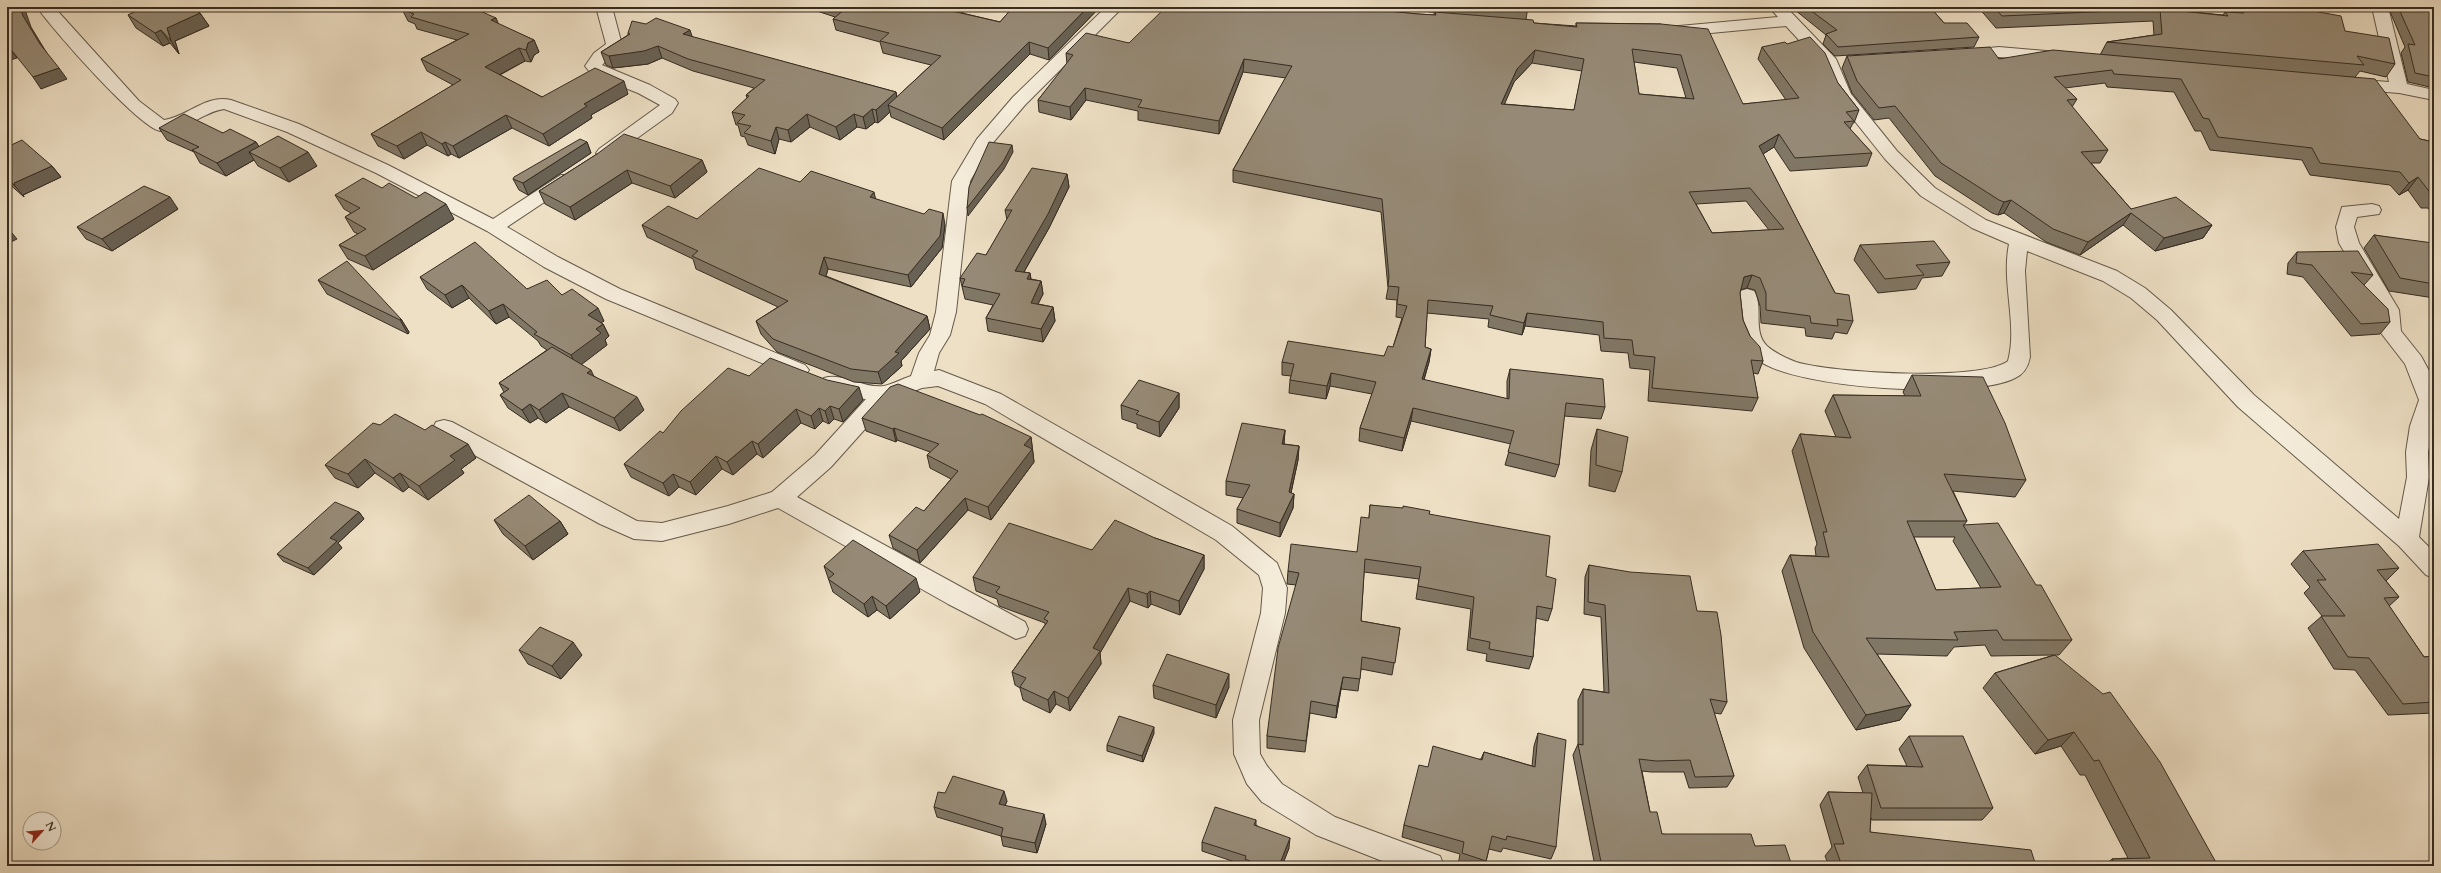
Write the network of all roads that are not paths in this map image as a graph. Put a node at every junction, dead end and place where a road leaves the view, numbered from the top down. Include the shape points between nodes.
1 (45, 7) edge
2 (604, 7) edge
3 (1115, 7) edge
4 (2380, 7) edge
5 (1783, 14) edge
6 (1665, 31) edge
7 (1945, 55) edge
8 (2070, 58) edge
9 (2336, 82) edge
10 (2399, 88) junction
11 (2434, 95) edge
12 (2372, 210) dead end
13 (494, 227) junction
14 (2018, 241) junction
15 (1747, 296) dead end
16 (920, 381) junction
17 (2432, 393) edge
18 (884, 394) junction
19 (444, 428) dead end
20 (780, 498) junction
21 (2407, 540) junction
22 (2434, 568) edge
23 (1016, 629) dead end
24 (1430, 866) edge

1 - 13 street via 133,105 160,126 185,120 215,105 230,105 336,146
2 - 13 street via 614,45 600,56 593,66 598,71 644,89 669,103 666,109 588,165
3 - 16 street via 1018,101 983,143 961,181 946,312 940,335 929,353
4 - 10 street
5 - 6 street via 1729,28
5 - 14 street via 1838,62 1843,94 1891,155 1928,192 1961,214
7 - 8 street via 1999,52
9 - 10 street
10 - 11 street
12 - 17 street via 2348,211 2345,227 2349,243 2389,310 2391,332 2414,361
13 - 18 street via 551,262 613,294 814,376 852,390
14 - 15 street via 2015,270 2018,365 2013,372 2001,377 1955,381 1908,381 1813,373 1776,362 1754,343
14 - 21 street via 2110,276 2138,293 2164,315 2246,400
16 - 18 street
16 - 24 street via 939,378 993,399 1224,533 1269,570 1275,588 1273,613 1246,720 1247,754 1257,776 1272,793 1326,826
17 - 21 street via 2421,426 2417,452 2418,477
18 - 20 street via 823,460
19 - 20 street via 634,530 662,532 693,526
20 - 23 street via 854,538 944,592
21 - 22 street

